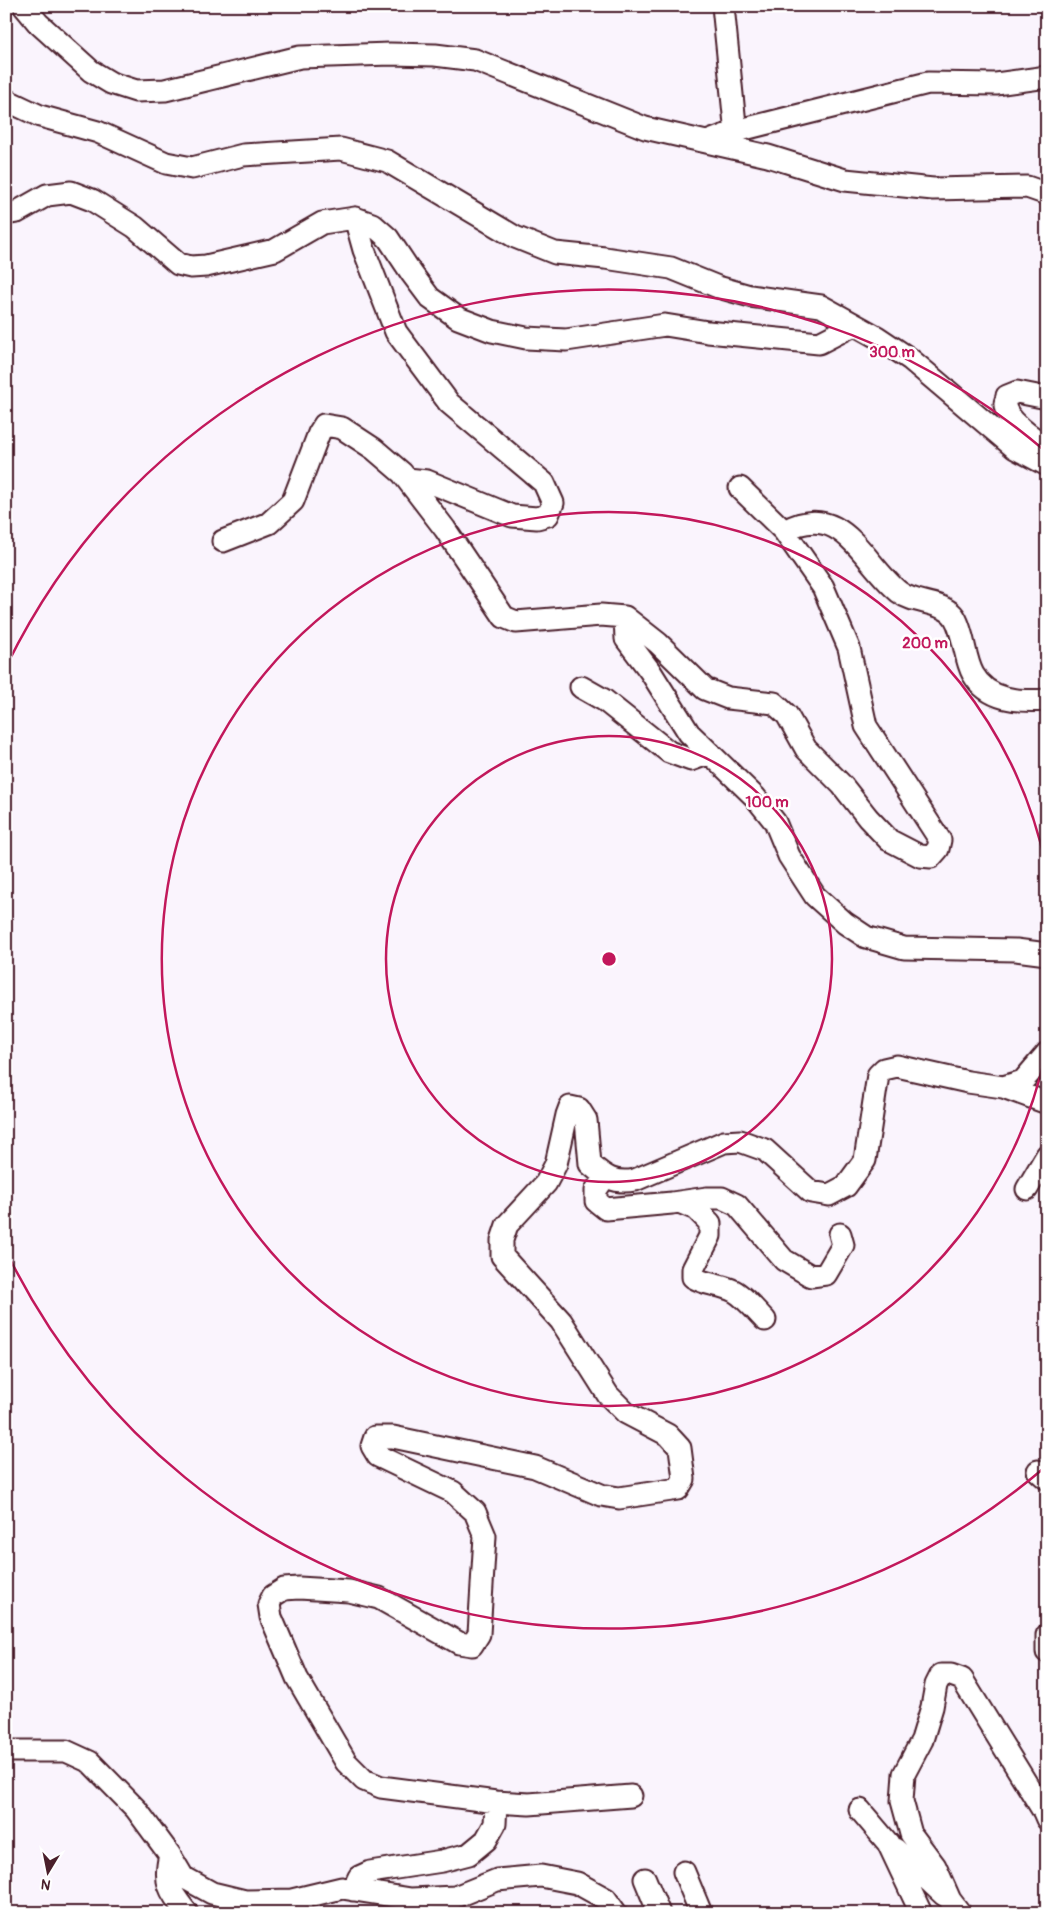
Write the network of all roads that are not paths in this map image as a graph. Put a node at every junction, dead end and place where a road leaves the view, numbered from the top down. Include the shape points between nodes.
1 (24, 6) edge
2 (723, 6) edge
3 (1047, 77) edge
4 (6, 100) edge
5 (736, 140) junction
6 (1047, 194) edge
7 (6, 214) edge
8 (355, 218) junction
9 (854, 325) junction
10 (1047, 398) edge
11 (1047, 445) edge
12 (1047, 465) edge
13 (407, 479) junction
14 (740, 488) dead end
15 (784, 531) junction
16 (224, 541) dead end
17 (625, 617) junction
18 (581, 687) dead end
19 (1047, 700) edge
20 (710, 753) junction
21 (1047, 954) edge
22 (1047, 1053) edge
23 (1003, 1087) junction
24 (1047, 1103) edge
25 (1047, 1155) edge
26 (605, 1177) junction
27 (1027, 1189) dead end
28 (679, 1202) junction
29 (840, 1234) dead end
30 (766, 1320) dead end
31 (1047, 1636) edge
32 (1047, 1652) edge
33 (6, 1751) edge
34 (631, 1796) dead end
35 (496, 1802) junction
36 (860, 1810) dead end
37 (1047, 1819) edge
38 (888, 1843) junction
39 (170, 1855) junction
40 (684, 1872) dead end
41 (645, 1879) dead end
42 (353, 1890) junction
43 (955, 1906) edge
44 (187, 1913) edge
45 (616, 1913) edge
46 (660, 1913) edge
47 (701, 1913) edge
48 (921, 1913) edge

1 - 5 street via 38,24 91,71 111,84 136,91 165,90 300,57 435,55 475,60 645,128 706,142
2 - 5 street
3 - 5 street via 996,84 928,83
4 - 9 street via 40,116 98,132 166,163 192,168 243,155 341,149 387,160 515,237 555,253 672,268 750,296 821,306
5 - 6 street via 768,156 845,180 933,189 1027,186
7 - 8 street via 17,212 47,195 72,192 92,200 135,227 178,264 191,267 275,250 322,223
8 - 9 street via 372,224 388,238 430,298 458,318 492,331 526,338 566,340 665,325 819,343
8 - 13 street via 396,332 449,403 544,483 553,503 548,515 537,518 512,516 427,481
9 - 12 street via 910,359 1015,448
10 - 11 street via 1017,392 1007,396 1005,404 1007,414 1027,433
13 - 16 street via 374,449 342,428 324,425 293,501 268,523
13 - 17 street via 504,617 516,622 601,615
14 - 15 street
15 - 17 street via 823,587 836,616 849,648 866,726 940,840 938,850 931,857 920,856 889,840 806,749 787,715 774,703 728,698 705,689 658,643
15 - 19 street via 807,522 831,525 854,541 900,593 939,605 953,614 973,673 986,689 1000,698 1022,702
17 - 20 street via 626,639 689,732
18 - 20 street via 604,700 669,752 691,760
20 - 21 street via 755,797 775,822 789,856 815,896 845,923 866,936 904,948 1016,950
22 - 23 street via 1023,1081
23 - 24 street
23 - 26 street via 897,1066 884,1069 878,1075 865,1160 846,1186 829,1195 811,1192 766,1150 740,1141 724,1142 635,1180 623,1182
25 - 27 street
26 - 28 street via 596,1190 596,1200 606,1209
26 - 35 street via 590,1164 586,1120 579,1109 570,1108 556,1164 546,1182 507,1225 502,1240 502,1256 561,1321 608,1395 626,1414 668,1435 680,1448 684,1479 678,1489 619,1498 601,1495 535,1467 393,1437 375,1437 372,1446 378,1456 453,1492 475,1512 486,1536 480,1634 472,1645 459,1644 379,1598 349,1591 284,1589 273,1596 269,1604 271,1617 297,1678 346,1762 364,1780 381,1787
28 - 29 street via 722,1198 737,1205 784,1260 811,1276 826,1274 842,1245
28 - 30 street via 696,1209 710,1223 710,1236 693,1268 693,1277 736,1291
31 - 32 street
33 - 39 street via 66,1751 90,1762 136,1809
34 - 35 street via 529,1804
35 - 42 street via 495,1824 486,1840 469,1854 442,1862 370,1872 359,1877
36 - 38 street
37 - 43 street via 962,1679 941,1675 922,1740 904,1774 902,1801 911,1834 935,1866
38 - 43 street
38 - 48 street
39 - 42 street via 183,1877 212,1893 245,1901 292,1900 342,1888
39 - 44 street via 165,1873 171,1892
40 - 47 street
41 - 46 street
42 - 45 street via 411,1899 455,1897 497,1880 541,1876 577,1883 606,1898

